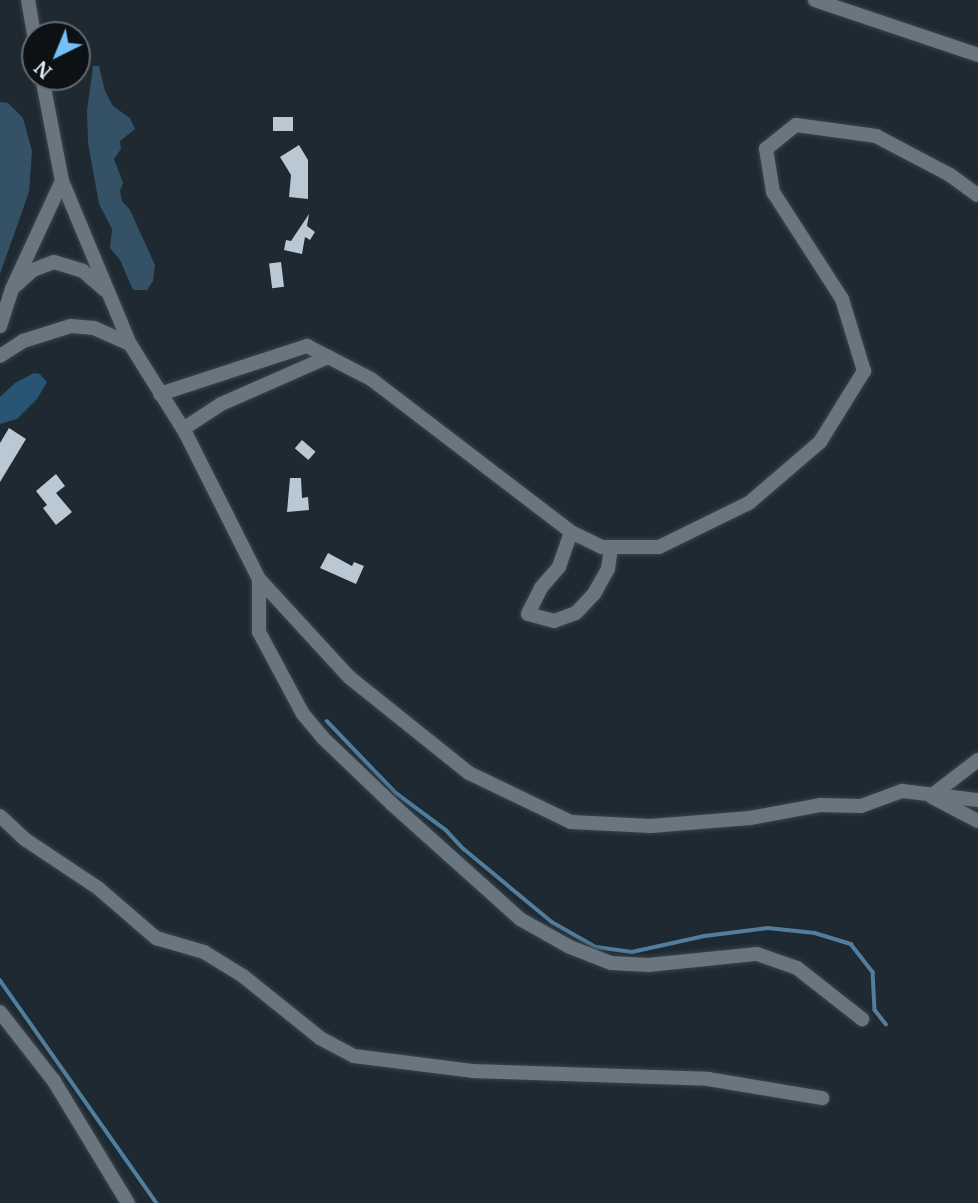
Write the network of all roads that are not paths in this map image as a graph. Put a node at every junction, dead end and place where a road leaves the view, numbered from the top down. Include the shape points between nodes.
1 (28, 0) edge
2 (815, 0) edge
3 (32, 21) edge
4 (978, 55) edge
5 (44, 91) edge
6 (62, 181) junction
7 (978, 195) edge
8 (12, 289) junction
9 (108, 293) junction
10 (0, 326) edge
11 (130, 344) junction
12 (0, 356) edge
13 (328, 357) junction
14 (160, 394) junction
15 (183, 429) junction
16 (571, 532) junction
17 (611, 547) junction
18 (259, 579) junction
19 (978, 760) edge
20 (931, 796) junction
21 (978, 800) edge
22 (0, 816) edge
23 (978, 821) edge
24 (0, 1012) edge
25 (862, 1019) dead end
26 (822, 1098) dead end
27 (128, 1203) edge

1 - 3 street
2 - 4 street
5 - 6 street
6 - 8 street
6 - 9 street
7 - 17 street via 876,136 796,125 766,149 773,192 842,299 864,372 820,442 749,503 659,547
8 - 9 street via 33,270 54,262 83,271
8 - 10 street
9 - 11 street
11 - 12 street via 94,328 71,326 23,341
11 - 14 street
13 - 14 street via 307,346
13 - 15 street via 221,404
13 - 16 street via 372,379
14 - 15 street
15 - 18 street
16 - 17 street
16 - 17 street via 559,567 528,614 554,621 576,612 594,594 608,569
18 - 20 street via 349,677 469,773 571,822 663,825 750,818 820,806 861,806 902,790
18 - 25 street via 259,632 303,714 392,804 520,919 611,963 648,965 757,954 797,968
19 - 20 street
20 - 21 street
20 - 23 street
22 - 26 street via 26,840 98,888 156,938 204,952 252,983 320,1038 354,1056 472,1071 708,1079
24 - 27 street via 54,1081

